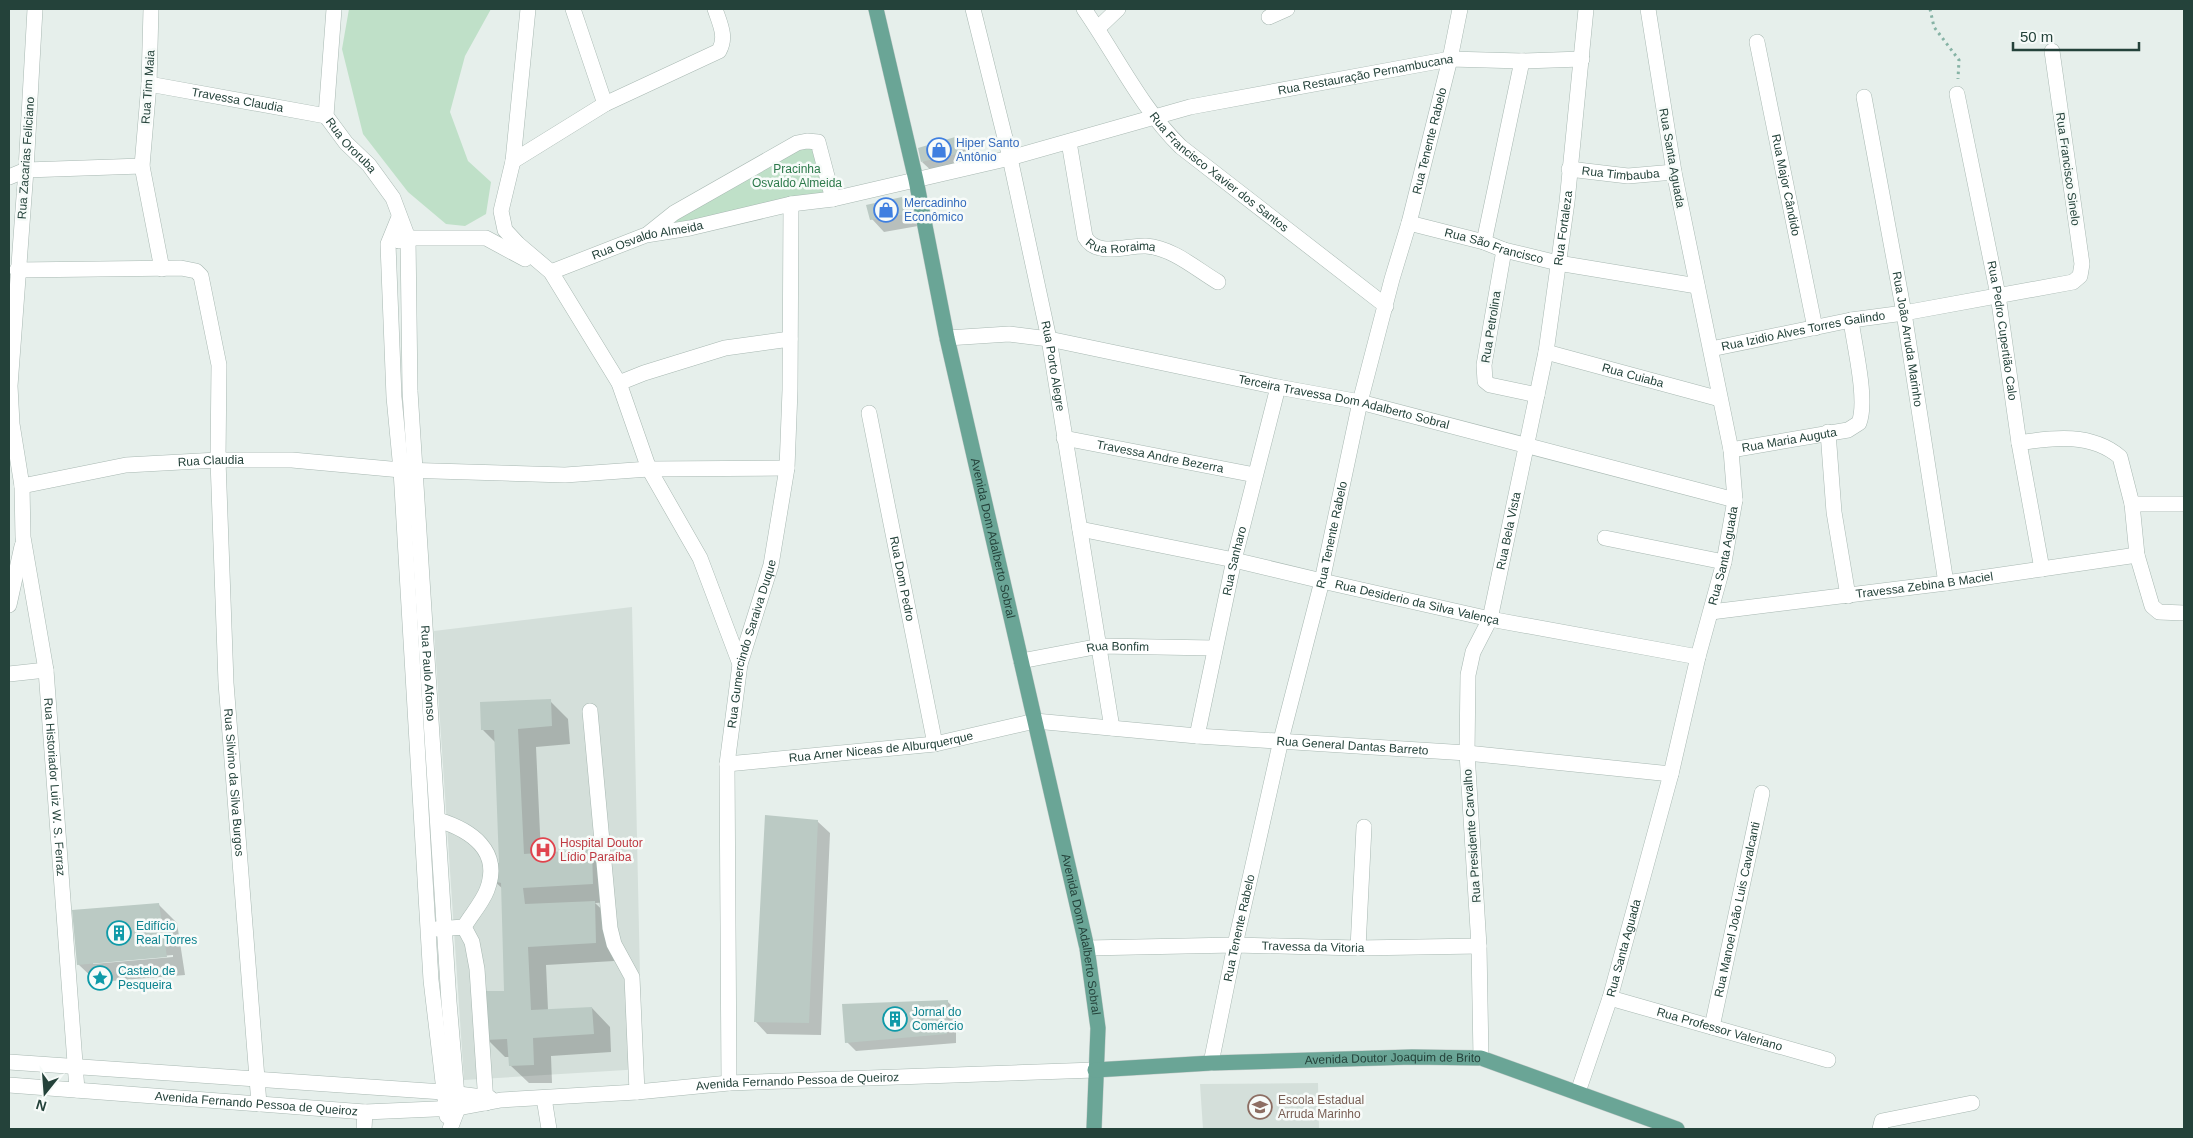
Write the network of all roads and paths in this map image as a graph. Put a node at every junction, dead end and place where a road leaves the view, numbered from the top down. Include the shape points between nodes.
1 (35, 9) edge
2 (151, 9) edge
3 (334, 9) edge
4 (528, 9) edge
5 (537, 9) edge
6 (573, 9) edge
7 (715, 9) edge
8 (876, 9) edge
9 (973, 9) edge
10 (1084, 9) edge
11 (1118, 9) edge
12 (1288, 9) edge
13 (1460, 9) edge
14 (1586, 9) edge
15 (1648, 9) edge
16 (1930, 9) edge
17 (1268, 17) dead end
18 (526, 26) junction
19 (1098, 28) junction
20 (1757, 42) dead end
21 (2052, 51) dead end
22 (1450, 59) junction
23 (1582, 60) junction
24 (1522, 61) junction
25 (149, 84) junction
26 (1957, 94) joint
27 (1864, 97) dead end
28 (605, 104) junction
29 (326, 116) junction
30 (1154, 118) junction
31 (1069, 142) junction
32 (1010, 158) junction
33 (513, 161) junction
34 (142, 166) junction
35 (1569, 169) junction
36 (26, 170) junction
37 (1674, 172) junction
38 (9, 177) edge
39 (916, 180) junction
40 (833, 199) junction
41 (791, 204) junction
42 (399, 217) junction
43 (1409, 223) junction
44 (646, 235) junction
45 (408, 238) junction
46 (1484, 242) junction
47 (388, 244) junction
48 (1504, 250) junction
49 (1558, 263) junction
50 (162, 269) junction
51 (17, 270) junction
52 (551, 272) junction
53 (1218, 282) dead end
54 (2073, 282) joint
55 (1697, 286) junction
56 (1998, 295) junction
57 (1386, 306) junction
58 (1904, 313) junction
59 (1851, 320) junction
60 (1815, 328) junction
61 (948, 338) junction
62 (790, 339) junction
63 (1049, 339) junction
64 (1711, 349) junction
65 (1546, 352) junction
66 (619, 383) junction
67 (1278, 387) junction
68 (1536, 395) junction
69 (1720, 399) junction
70 (1360, 402) junction
71 (869, 412) dead end
72 (1828, 432) junction
73 (1064, 438) junction
74 (2019, 443) junction
75 (1527, 444) junction
76 (1731, 450) junction
77 (218, 460) junction
78 (787, 468) junction
79 (649, 469) junction
80 (409, 470) junction
81 (1255, 475) junction
82 (22, 486) junction
83 (1735, 500) junction
84 (2132, 504) junction
85 (2184, 504) edge
86 (1080, 529) junction
87 (24, 537) junction
88 (420, 538) junction
89 (1605, 538) dead end
90 (404, 539) junction
91 (2137, 555) junction
92 (1234, 560) junction
93 (1724, 562) junction
94 (2042, 569) junction
95 (1322, 581) junction
96 (1946, 583) junction
97 (1848, 596) junction
98 (9, 605) edge
99 (425, 611) junction
100 (1711, 612) junction
101 (408, 613) junction
102 (2184, 613) edge
103 (1490, 619) junction
104 (1100, 646) junction
105 (1214, 648) junction
106 (1698, 657) junction
107 (1021, 661) junction
108 (740, 664) junction
109 (46, 670) junction
110 (9, 674) edge
111 (590, 711) dead end
112 (1035, 721) junction
113 (1112, 728) junction
114 (1196, 736) junction
115 (1281, 740) junction
116 (935, 744) junction
117 (1467, 754) junction
118 (727, 764) junction
119 (1671, 774) junction
120 (436, 785) junction
121 (419, 787) junction
122 (1762, 793) dead end
123 (438, 820) junction
124 (1364, 827) dead end
125 (464, 927) junction
126 (427, 929) junction
127 (445, 930) junction
128 (1235, 944) junction
129 (1479, 946) junction
130 (1087, 948) junction
131 (1358, 948) junction
132 (1610, 998) junction
133 (1712, 1027) junction
134 (1481, 1058) junction
135 (1828, 1060) dead end
136 (9, 1062) edge
137 (1211, 1063) junction
138 (75, 1066) junction
139 (1095, 1070) junction
140 (257, 1079) junction
141 (729, 1083) junction
142 (9, 1085) edge
143 (77, 1090) junction
144 (450, 1092) junction
145 (637, 1092) junction
146 (1578, 1092) junction
147 (544, 1098) junction
148 (486, 1100) junction
149 (1972, 1102) dead end
150 (260, 1104) junction
151 (452, 1108) junction
152 (365, 1112) junction
153 (364, 1129) edge
154 (450, 1129) edge
155 (549, 1129) edge
156 (1094, 1129) edge
157 (1677, 1129) edge
158 (1880, 1129) edge

1 - 36 street, Rua Zacarias Feliciano
2 - 25 street, Rua Tim Maia
3 - 29 street, Rua Ororuba
4 - 18 street
5 - 18 street
6 - 28 street
7 - 28 street via 724,43 719,52
8 - 39 main road, Avenida Dom Adalberto Sobral
9 - 32 street, Rua Porto Alegre
10 - 19 street, Rua Francisco Xavier dos Santos
11 - 19 street
12 - 17 street
13 - 22 street, Rua Tenente Rabelo
14 - 23 street, Rua Fortaleza
15 - 37 street, Rua Santa Aguada
16 - 26 path via 1934,27 1959,60
18 - 33 street
19 - 30 street, Rua Francisco Xavier dos Santos
20 - 60 street, Rua Major Cândido
21 - 54 street, Rua Francisco Sinelo via 2082,264 2080,276
22 - 24 street, Rua Restauração Pernambucana
22 - 30 street, Rua Restauração Pernambucana via 1190,107
22 - 43 street, Rua Tenente Rabelo
23 - 24 street, Rua Restauração Pernambucana
23 - 35 street, Rua Fortaleza
24 - 46 street
25 - 29 street, Travessa Claudia
25 - 34 street, Rua Tim Maia
26 - 56 street, Rua Pedro Cupertião Calo
27 - 58 street, Rua João Arruda Marinho
28 - 33 street
29 - 42 street, Rua Ororuba via 393,198
30 - 31 street
30 - 57 street, Rua Francisco Xavier dos Santos via 1181,147
31 - 32 street
31 - 53 street, Rua Roraima via 1085,237 1092,246 1102,249 1158,247
32 - 39 street
32 - 63 street, Rua Porto Alegre
33 - 52 street via 501,211 505,230
34 - 36 street
34 - 50 street
35 - 37 street, Rua Timbauba via 1628,176
35 - 49 street, Rua Fortaleza
36 - 38 street
36 - 51 street, Rua Zacarias Feliciano
37 - 55 street, Rua Santa Aguada
39 - 40 street, Rua Osvaldo Almeida
39 - 61 main road, Avenida Dom Adalberto Sobral
40 - 41 street, Rua Osvaldo Almeida
40 - 44 street via 818,142 806,141 674,213
41 - 44 street, Rua Osvaldo Almeida
41 - 62 street, Rua Gumercindo Saraiva Duque
42 - 45 street, Rua Ororuba
42 - 47 street
43 - 46 street, Rua São Francisco
43 - 57 street, Rua Tenente Rabelo
44 - 52 street, Rua Osvaldo Almeida
45 - 47 street
45 - 52 street via 486,238
45 - 80 street, Rua Paulo Afonso
46 - 48 street, Rua São Francisco
47 - 80 street, Rua Paulo Afonso via 394,397
48 - 49 street, Rua São Francisco
48 - 68 street, Rua Petrolina via 1484,365 1485,381 1490,385
49 - 55 street, Rua São Francisco
49 - 65 street, Rua Fortaleza
50 - 51 street, Rua Silvino da Silva Burgos
50 - 77 street, Rua Silvino da Silva Burgos via 193,270 201,276 219,365
51 - 82 street, Rua Zacarias Feliciano via 10,386 12,424
52 - 66 street
54 - 56 street, Rua Izidio Alves Torres Galindo
55 - 64 street, Rua Santa Aguada
56 - 58 street, Rua Izidio Alves Torres Galindo
56 - 74 street, Rua Pedro Cupertião Calo
57 - 70 street, Rua Tenente Rabelo
58 - 59 street, Rua Izidio Alves Torres Galindo
58 - 96 street, Rua João Arruda Marinho
59 - 60 street, Rua Izidio Alves Torres Galindo
59 - 72 street, Rua Maria Auguta via 1862,409 1859,423 1848,430
60 - 64 street, Rua Izidio Alves Torres Galindo
61 - 63 street, Terceira Travessa Dom Adalberto Sobral via 1010,334
61 - 107 main road, Avenida Dom Adalberto Sobral
62 - 66 street via 725,348
62 - 78 street, Rua Gumercindo Saraiva Duque
63 - 67 street, Terceira Travessa Dom Adalberto Sobral
63 - 73 street, Rua Porto Alegre
64 - 69 street, Rua Santa Aguada
65 - 68 street, Rua Fortaleza
65 - 69 street, Rua Cuiaba
66 - 79 street
67 - 70 street, Terceira Travessa Dom Adalberto Sobral
67 - 81 street, Rua Sanharo
68 - 75 street, Rua Fortaleza
69 - 76 street, Rua Santa Aguada
70 - 75 street, Terceira Travessa Dom Adalberto Sobral
70 - 95 street, Rua Tenente Rabelo
71 - 116 street, Rua Dom Pedro
72 - 76 street, Rua Maria Auguta
72 - 97 street via 1834,512
73 - 81 street, Travessa Andre Bezerra
73 - 86 street, Rua Porto Alegre
74 - 84 street via 2045,438 2099,442 2120,457
74 - 94 street, Rua Pedro Cupertião Calo
75 - 83 street, Terceira Travessa Dom Adalberto Sobral
75 - 103 street, Rua Bela Vista
76 - 83 street, Rua Santa Aguada
77 - 80 street, Rua Claudia via 292,460
77 - 82 street, Rua Claudia via 126,465
77 - 140 street, Rua Silvino da Silva Burgos via 226,683
78 - 79 street, Rua Claudia
78 - 108 street, Rua Gumercindo Saraiva Duque via 770,565
79 - 80 street, Rua Claudia via 565,475
79 - 108 street via 700,558
80 - 88 street, Rua Paulo Afonso
80 - 90 street, Rua Paulo Afonso
81 - 92 street, Rua Sanharo
82 - 87 street, Rua Historiador Luiz W. S. Ferraz
83 - 93 street, Rua Santa Aguada
84 - 85 street
84 - 91 street
86 - 92 street, Rua Desiderio da Silva Valença
86 - 104 street, Rua Porto Alegre
87 - 98 street
87 - 109 street, Rua Historiador Luiz W. S. Ferraz
88 - 90 street
88 - 99 street, Rua Paulo Afonso
89 - 93 street
90 - 101 street, Rua Paulo Afonso
91 - 94 street, Travessa Zebina B Maciel
91 - 102 street via 2152,606 2159,612
92 - 95 street, Rua Desiderio da Silva Valença
92 - 105 street, Rua Sanharo
93 - 100 street, Rua Santa Aguada
94 - 96 street, Travessa Zebina B Maciel
95 - 103 street, Rua Desiderio da Silva Valença
95 - 115 street, Rua Tenente Rabelo
96 - 97 street, Travessa Zebina B Maciel
97 - 100 street, Travessa Zebina B Maciel
99 - 101 street
99 - 120 street, Rua Paulo Afonso
100 - 106 street, Rua Santa Aguada
101 - 121 street, Rua Paulo Afonso
103 - 106 street, Rua Desiderio da Silva Valença
103 - 117 street, Rua Presidente Carvalho via 1473,652 1468,675
104 - 105 street, Rua Bonfim
104 - 107 street, Rua Bonfim
104 - 113 street, Rua Porto Alegre
105 - 114 street, Rua Sanharo
106 - 119 street, Rua Santa Aguada
107 - 112 main road, Avenida Dom Adalberto Sobral
108 - 118 street, Rua Gumercindo Saraiva Duque
109 - 110 street
109 - 138 street, Rua Historiador Luiz W. S. Ferraz
111 - 145 street via 610,928 614,944 632,977
112 - 113 street, Rua General Dantas Barreto
112 - 116 street, Rua Arner Niceas de Alburquerque
112 - 130 main road, Avenida Dom Adalberto Sobral
113 - 114 street, Rua General Dantas Barreto
114 - 115 street, Rua General Dantas Barreto
115 - 117 street, Rua General Dantas Barreto
115 - 128 street, Rua Tenente Rabelo
116 - 118 street, Rua Arner Niceas de Alburquerque
117 - 119 street, Rua General Dantas Barreto
117 - 129 street, Rua Presidente Carvalho
118 - 141 street, Rua Gumercindo Saraiva Duque
119 - 132 street, Rua Santa Aguada
120 - 121 street
120 - 123 street, Rua Paulo Afonso
121 - 126 street, Rua Paulo Afonso
122 - 133 street, Rua Manoel João Luis Cavalcanti
123 - 125 street via 455,825 479,842 489,855 491,873 487,890
123 - 127 street, Rua Paulo Afonso
124 - 131 street
125 - 127 street
125 - 148 street via 472,942 477,969
126 - 127 street
126 - 144 street, Rua Paulo Afonso via 431,980
127 - 144 street, Rua Paulo Afonso
128 - 130 street, Travessa da Vitoria
128 - 131 street, Travessa da Vitoria
128 - 137 street, Rua Tenente Rabelo
129 - 131 street, Travessa da Vitoria
129 - 134 street, Rua Presidente Carvalho
130 - 139 main road, Avenida Dom Adalberto Sobral via 1098,1028
132 - 133 street, Rua Professor Valeriano
132 - 146 street, Rua Santa Aguada
133 - 135 street, Rua Professor Valeriano
134 - 137 main road, Avenida Doutor Joaquim de Brito
134 - 146 main road, Avenida Doutor Joaquim de Brito
136 - 138 street, Avenida Fernando Pessoa de Queiroz
137 - 139 main road, Avenida Doutor Joaquim de Brito
138 - 140 street, Avenida Fernando Pessoa de Queiroz
138 - 143 street, Rua Historiador Luiz W. S. Ferraz
139 - 141 street, Avenida Fernando Pessoa de Queiroz
139 - 156 main road, Avenida Dom Adalberto Sobral
140 - 144 street, Avenida Fernando Pessoa de Queiroz
140 - 150 street, Rua Silvino da Silva Burgos
141 - 145 street, Avenida Fernando Pessoa de Queiroz
142 - 143 street, Avenida Fernando Pessoa de Queiroz
143 - 150 street, Avenida Fernando Pessoa de Queiroz
144 - 148 street, Avenida Fernando Pessoa de Queiroz
144 - 151 street, Rua Paulo Afonso
145 - 147 street, Avenida Fernando Pessoa de Queiroz
146 - 157 main road, Avenida Doutor Joaquim de Brito
147 - 148 street, Avenida Fernando Pessoa de Queiroz
147 - 155 street
148 - 151 street, Avenida Fernando Pessoa de Queiroz
149 - 158 street via 1882,1121
150 - 152 street, Avenida Fernando Pessoa de Queiroz
151 - 152 street, Avenida Fernando Pessoa de Queiroz
151 - 154 street, Rua Paulo Afonso
152 - 153 street

